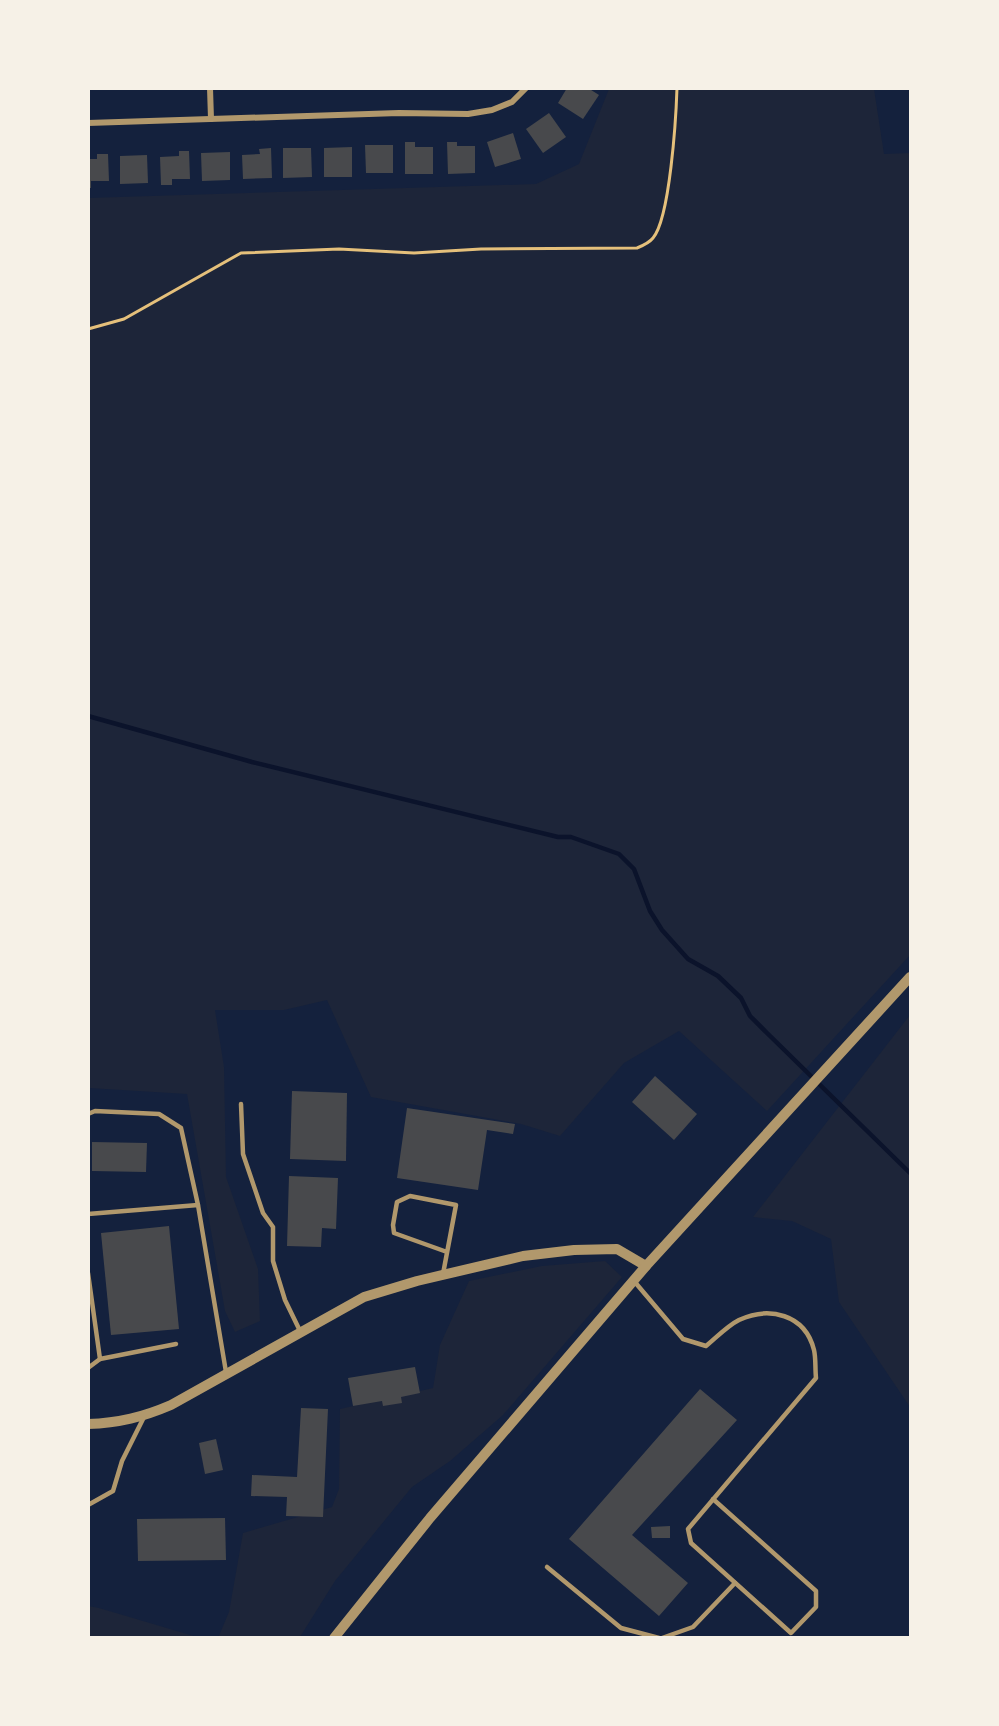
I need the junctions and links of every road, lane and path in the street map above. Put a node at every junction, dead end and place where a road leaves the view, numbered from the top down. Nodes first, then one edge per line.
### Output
1 (210, 88) edge
2 (526, 88) edge
3 (677, 88) edge
4 (211, 119) junction
5 (88, 123) edge
6 (88, 328) edge
7 (910, 977) edge
8 (241, 1104) dead end
9 (88, 1114) edge
10 (198, 1205) junction
11 (88, 1214) edge
12 (447, 1252) junction
13 (646, 1266) junction
14 (88, 1273) edge
15 (443, 1274) junction
16 (634, 1281) junction
17 (301, 1333) junction
18 (176, 1344) dead end
19 (100, 1359) junction
20 (88, 1368) edge
21 (227, 1375) junction
22 (144, 1417) junction
23 (88, 1424) edge
24 (713, 1499) junction
25 (88, 1505) edge
26 (547, 1567) dead end
27 (735, 1583) junction
28 (334, 1638) edge
29 (661, 1638) edge

1 - 4 street
2 - 4 street
3 - 6 path
4 - 5 street
7 - 13 street
8 - 17 lane
9 - 10 lane
10 - 11 lane
10 - 21 lane
12 - 12 lane
12 - 15 lane
13 - 15 street
13 - 16 street
14 - 19 lane
15 - 17 street
16 - 24 lane
16 - 28 street
17 - 21 street
18 - 19 lane
19 - 20 lane
21 - 22 street
22 - 23 street
22 - 25 lane
24 - 27 lane
24 - 27 lane
26 - 29 lane
27 - 29 lane

